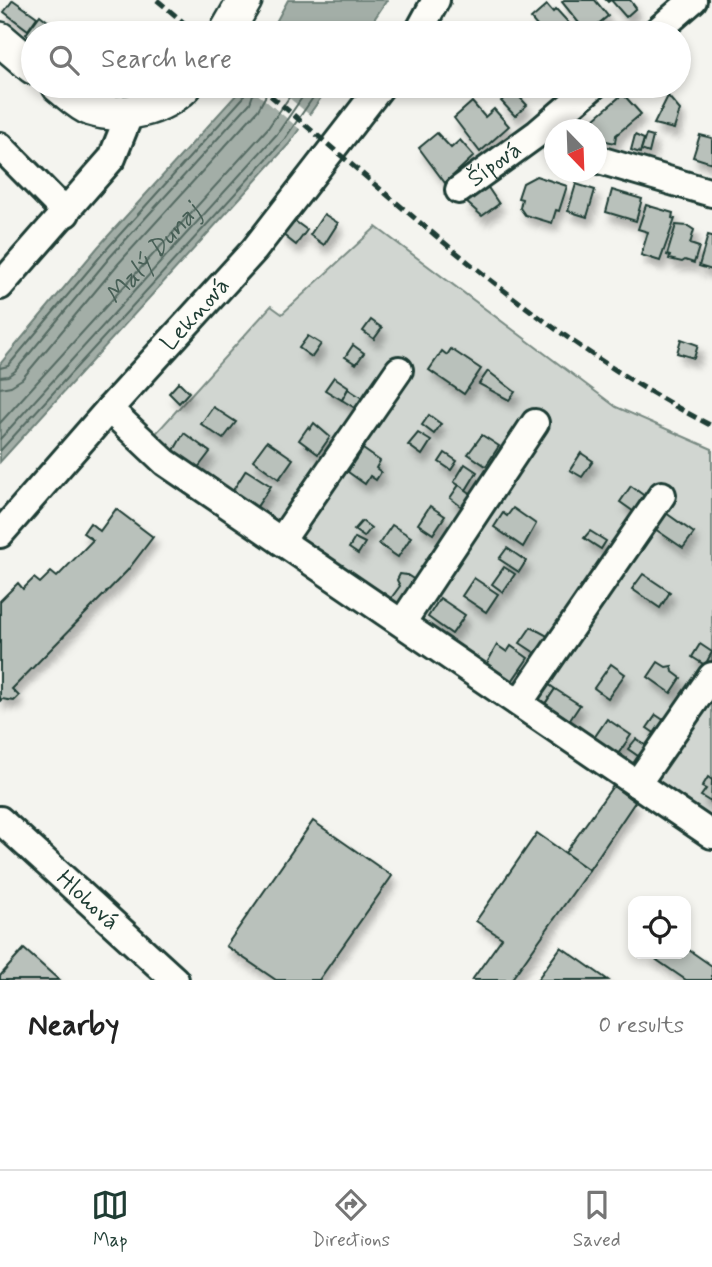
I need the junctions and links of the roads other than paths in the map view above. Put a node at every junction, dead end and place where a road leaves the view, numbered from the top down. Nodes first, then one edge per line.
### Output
1 (245, 0) edge
2 (436, 0) edge
3 (694, 0) edge
4 (233, 21) edge
5 (425, 21) edge
6 (669, 21) edge
7 (0, 39) edge
8 (21, 57) edge
9 (76, 98) edge
10 (167, 98) edge
11 (372, 98) edge
12 (582, 98) edge
13 (130, 113) junction
14 (563, 119) edge
15 (544, 139) edge
16 (0, 146) edge
17 (607, 162) edge
18 (459, 190) dead end
19 (712, 193) edge
20 (66, 213) junction
21 (0, 286) edge
22 (399, 370) dead end
23 (109, 409) junction
24 (536, 423) dead end
25 (662, 495) dead end
26 (0, 534) edge
27 (281, 541) junction
28 (402, 623) junction
29 (712, 676) edge
30 (519, 704) junction
31 (638, 784) junction
32 (0, 820) edge
33 (712, 835) edge
34 (175, 980) edge

1 - 4 main road
2 - 5 street
3 - 6 street
7 - 8 main road
9 - 13 main road
10 - 13 main road
11 - 23 street, Leknová
12 - 14 street, Šípová
13 - 20 street
15 - 18 street, Šípová
16 - 20 street
17 - 19 street
20 - 21 street
22 - 27 street
23 - 26 street, Leknová
23 - 27 street
24 - 28 street
25 - 30 street
27 - 28 street
28 - 30 street
29 - 31 street
30 - 31 street
31 - 33 street
32 - 34 street, Hlohová

